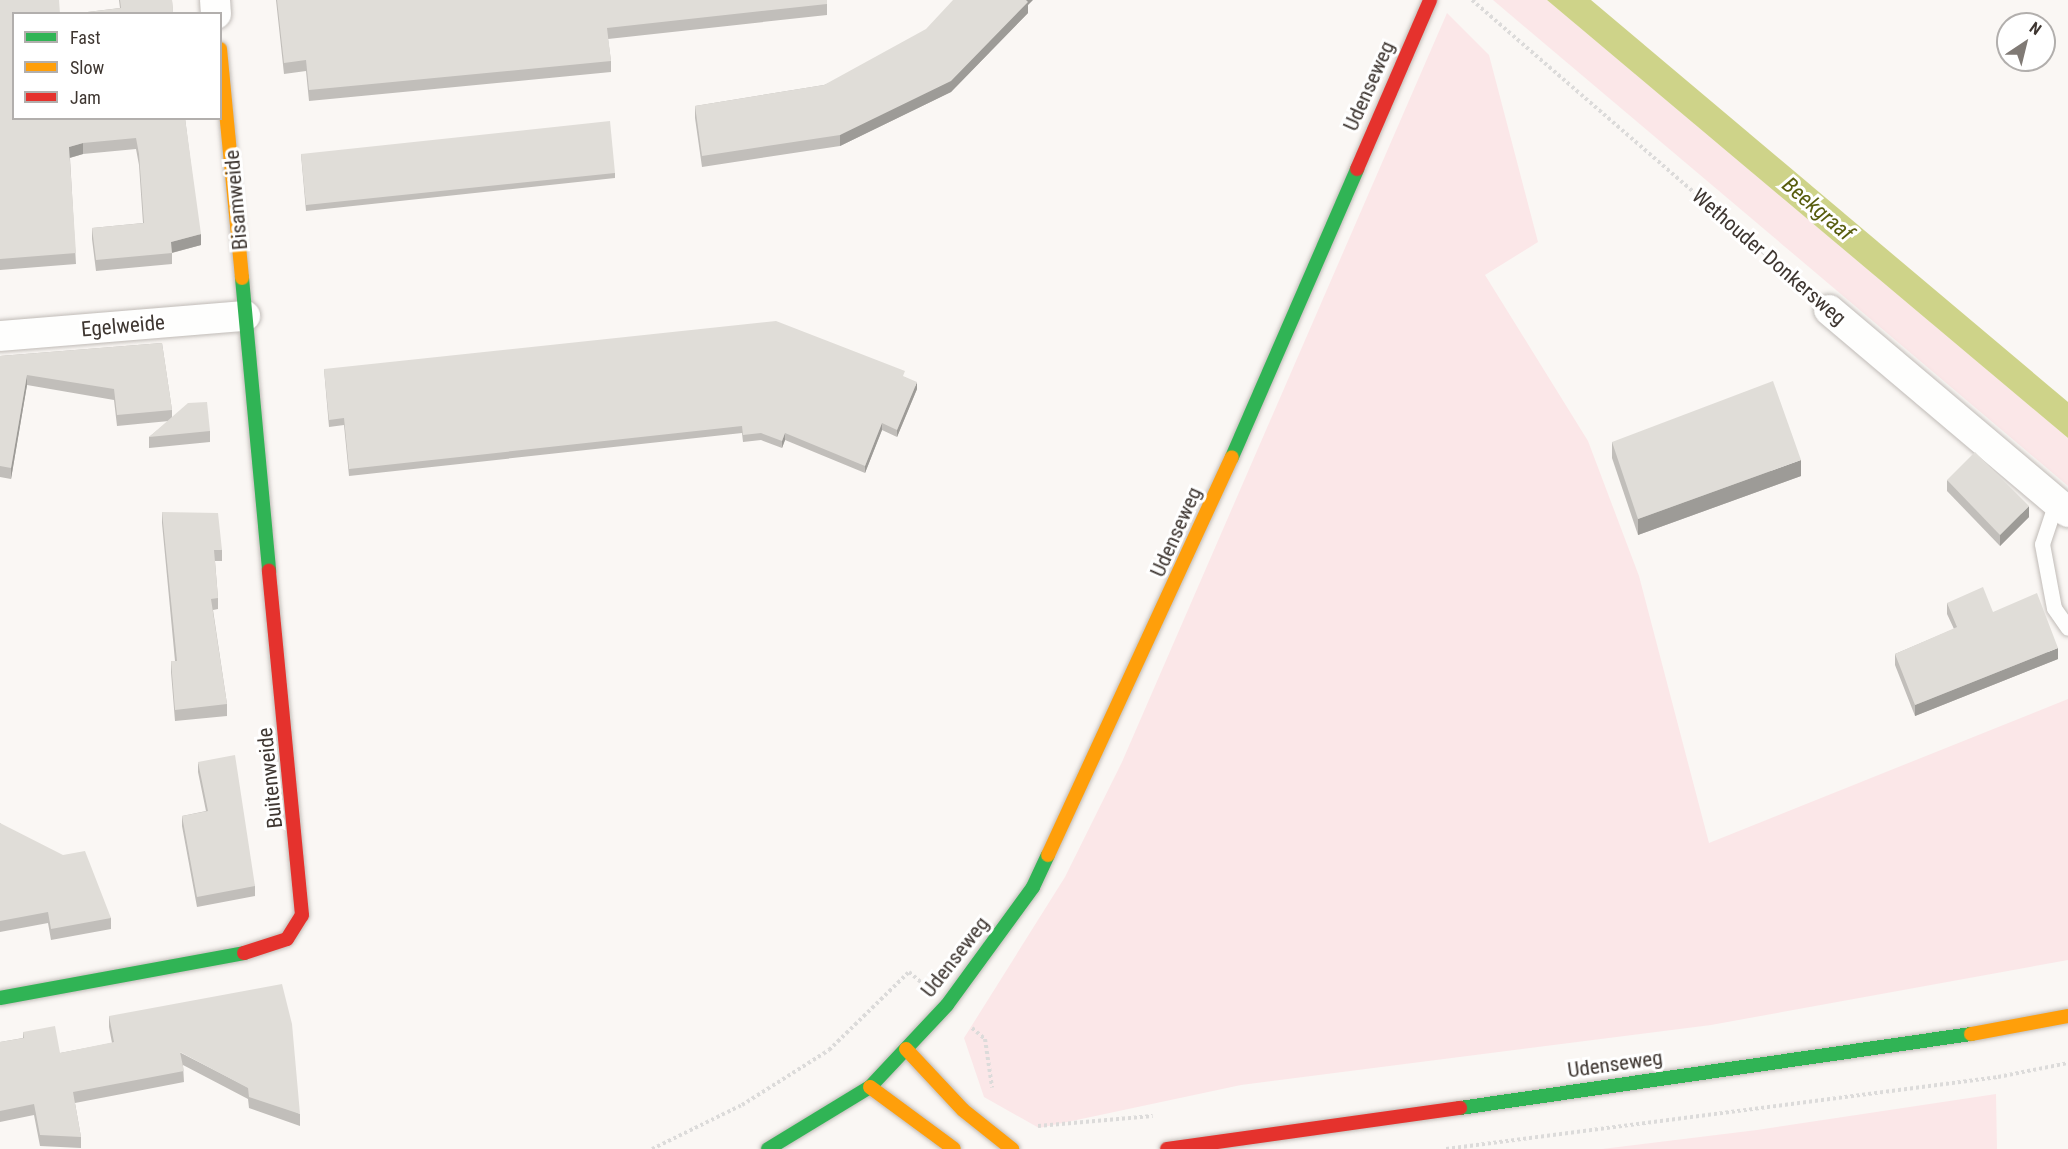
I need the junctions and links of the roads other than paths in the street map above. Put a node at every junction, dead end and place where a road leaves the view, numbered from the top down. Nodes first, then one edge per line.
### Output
1 (1430, 0) edge
2 (222, 70) edge
3 (1829, 310) road end
4 (245, 316) junction
5 (0, 336) edge
6 (2062, 507) edge
7 (2068, 628) edge
8 (0, 998) edge
9 (2068, 1016) edge
10 (906, 1049) junction
11 (870, 1087) junction
12 (768, 1149) edge
13 (954, 1149) edge
14 (1012, 1149) edge
15 (1167, 1149) edge

1 - 10 street, Udenseweg
2 - 4 street, Bisamweide
3 - 6 street, Wethouder Donkersweg
4 - 5 street, Egelweide
4 - 8 street, Buitenweide
6 - 7 lane
9 - 15 street, Udenseweg
10 - 11 street, Udenseweg
10 - 14 street
11 - 12 street, Udenseweg
11 - 13 street

